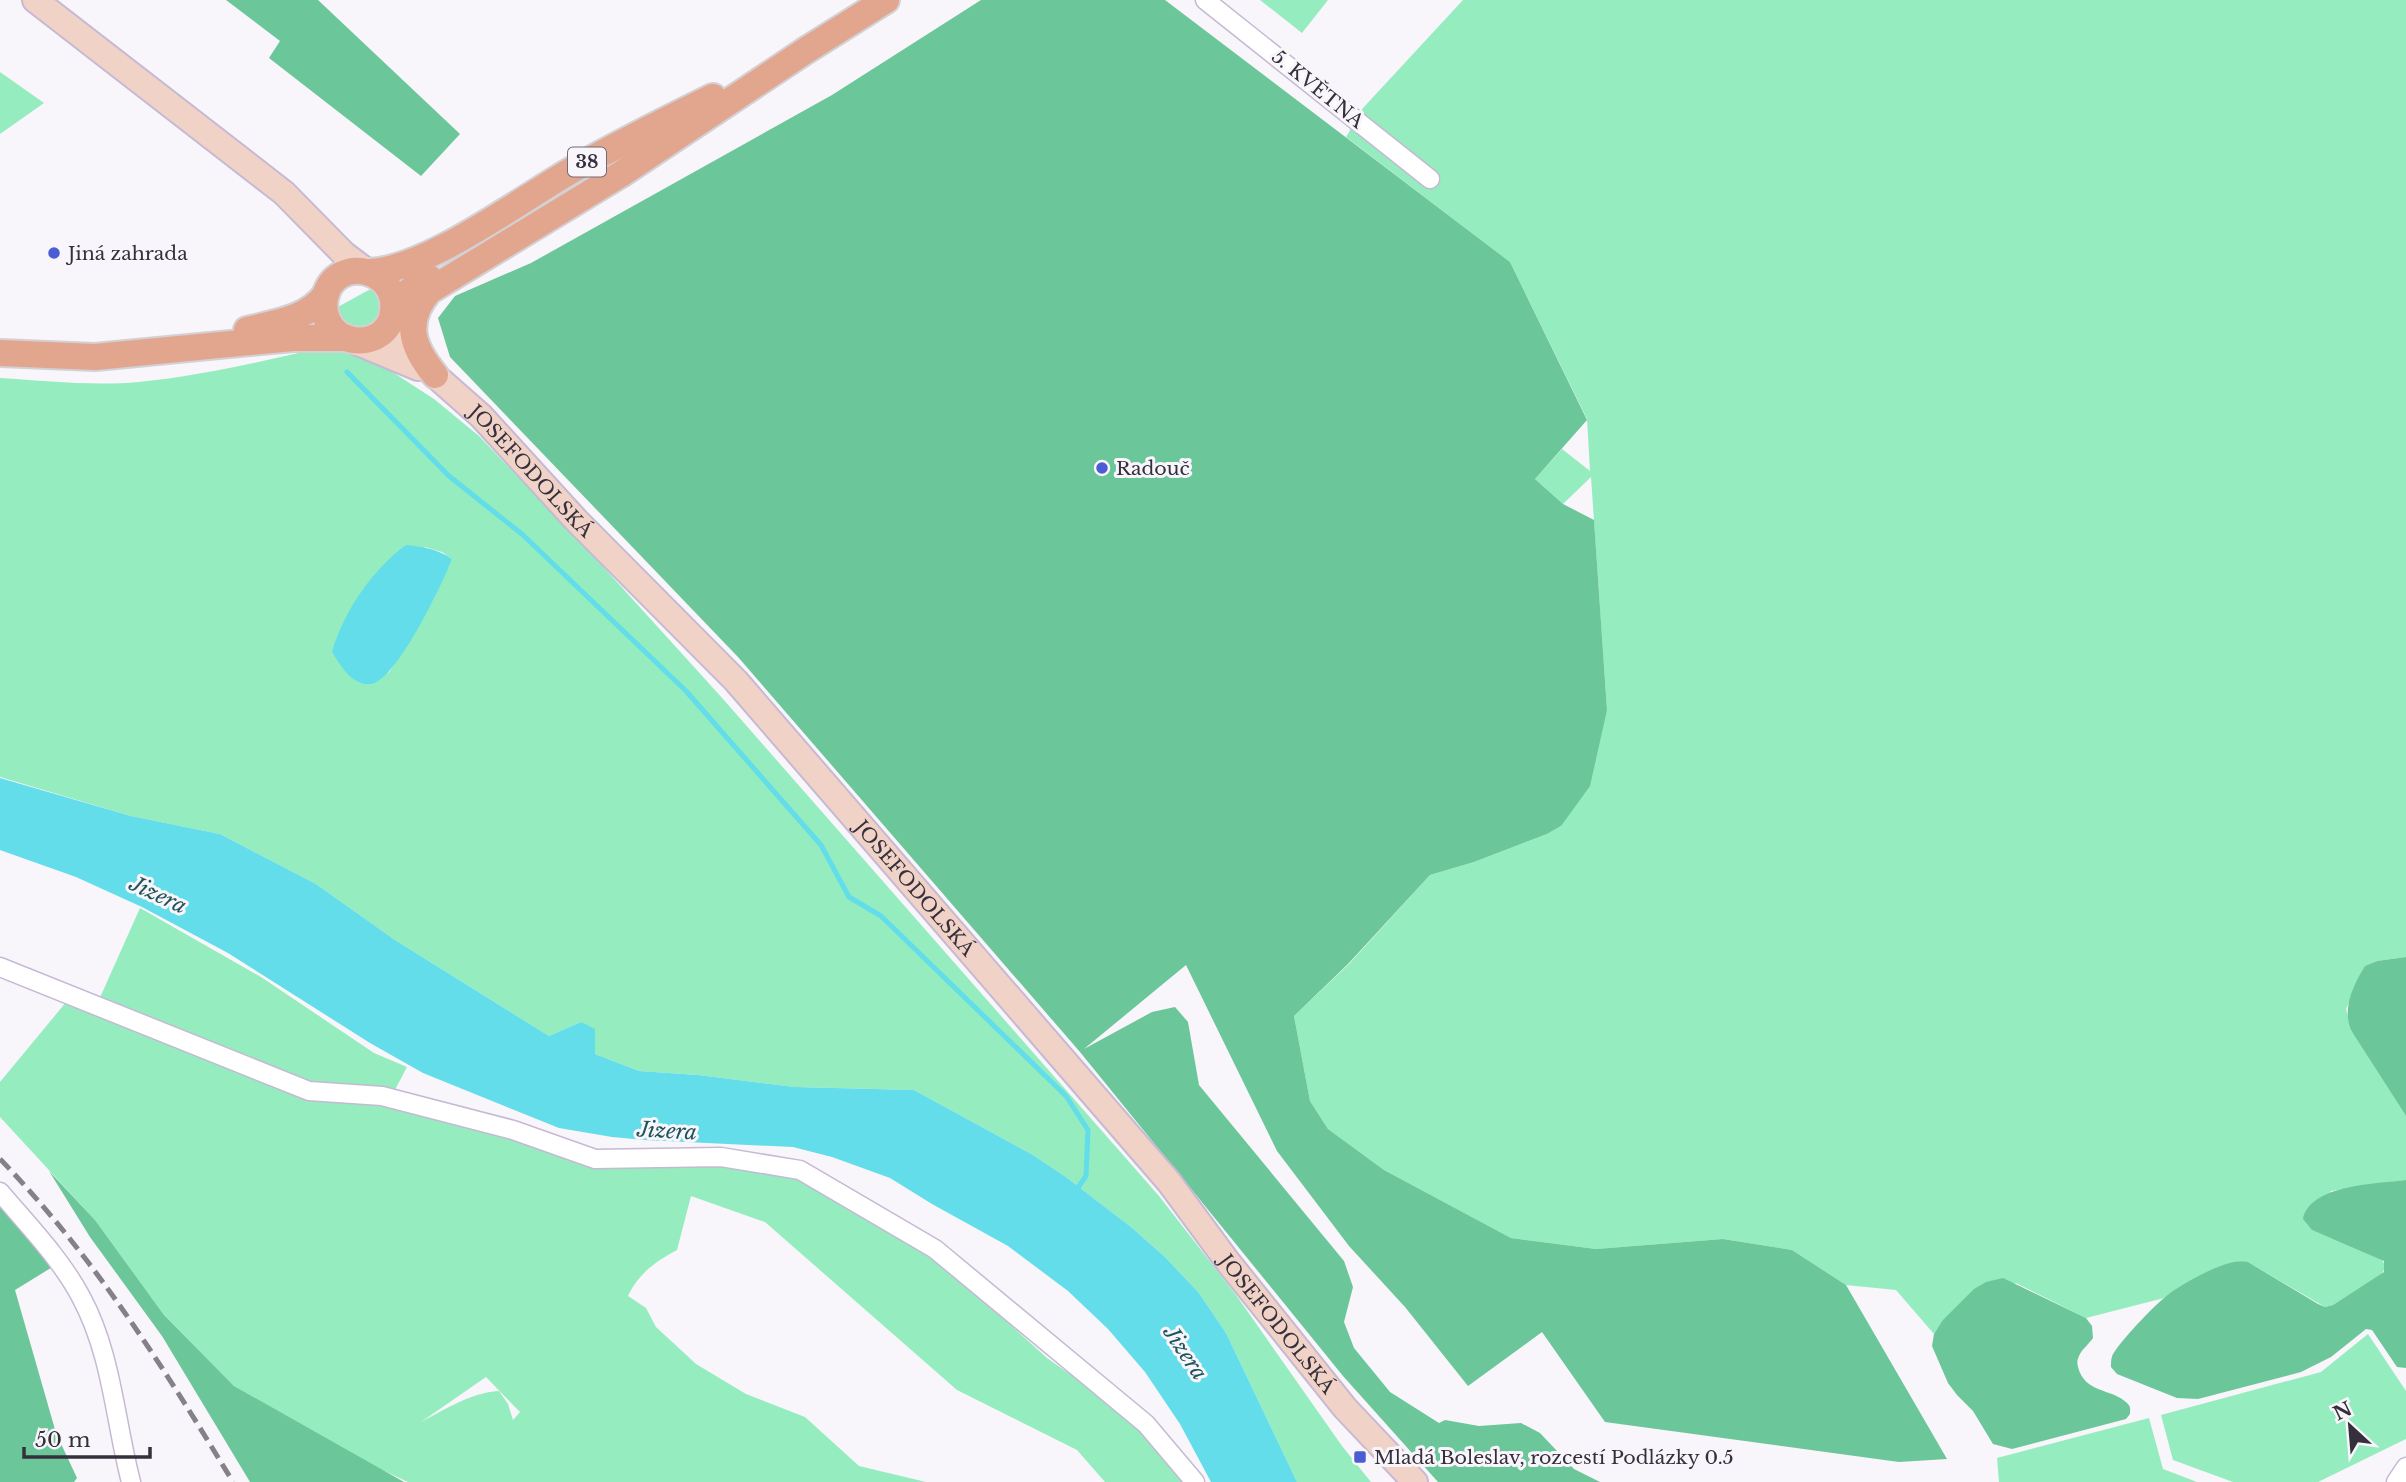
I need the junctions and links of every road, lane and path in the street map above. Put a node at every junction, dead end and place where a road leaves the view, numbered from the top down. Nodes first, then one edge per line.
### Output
1 (35, 0) edge
2 (886, 0) edge
3 (1205, 0) edge
4 (805, 51) junction
5 (1430, 179) dead end
6 (308, 216) junction
7 (519, 235) junction
8 (369, 272) junction
9 (327, 292) junction
10 (392, 318) junction
11 (349, 339) junction
12 (180, 349) junction
13 (0, 353) edge
14 (435, 375) junction
15 (0, 967) edge
16 (0, 1192) edge
17 (2406, 1467) edge
18 (131, 1482) edge
19 (1195, 1482) edge
20 (1415, 1482) edge
21 (2396, 1482) edge

1 - 6 main road
2 - 4 main road, 38
3 - 5 street, 5. KVĚTNA
4 - 7 main road, 38
4 - 8 main road, 38
6 - 8 main road
6 - 9 main road
7 - 10 main road, 38
7 - 14 main road
8 - 9 main road, 38
8 - 10 main road
9 - 11 main road
9 - 12 main road, 38
10 - 11 main road, 38
10 - 14 main road, JOSEFODOLSKÁ
11 - 12 main road, 38
11 - 14 main road
12 - 13 main road, 38
14 - 20 main road, JOSEFODOLSKÁ
15 - 19 street
16 - 18 street
17 - 21 street

